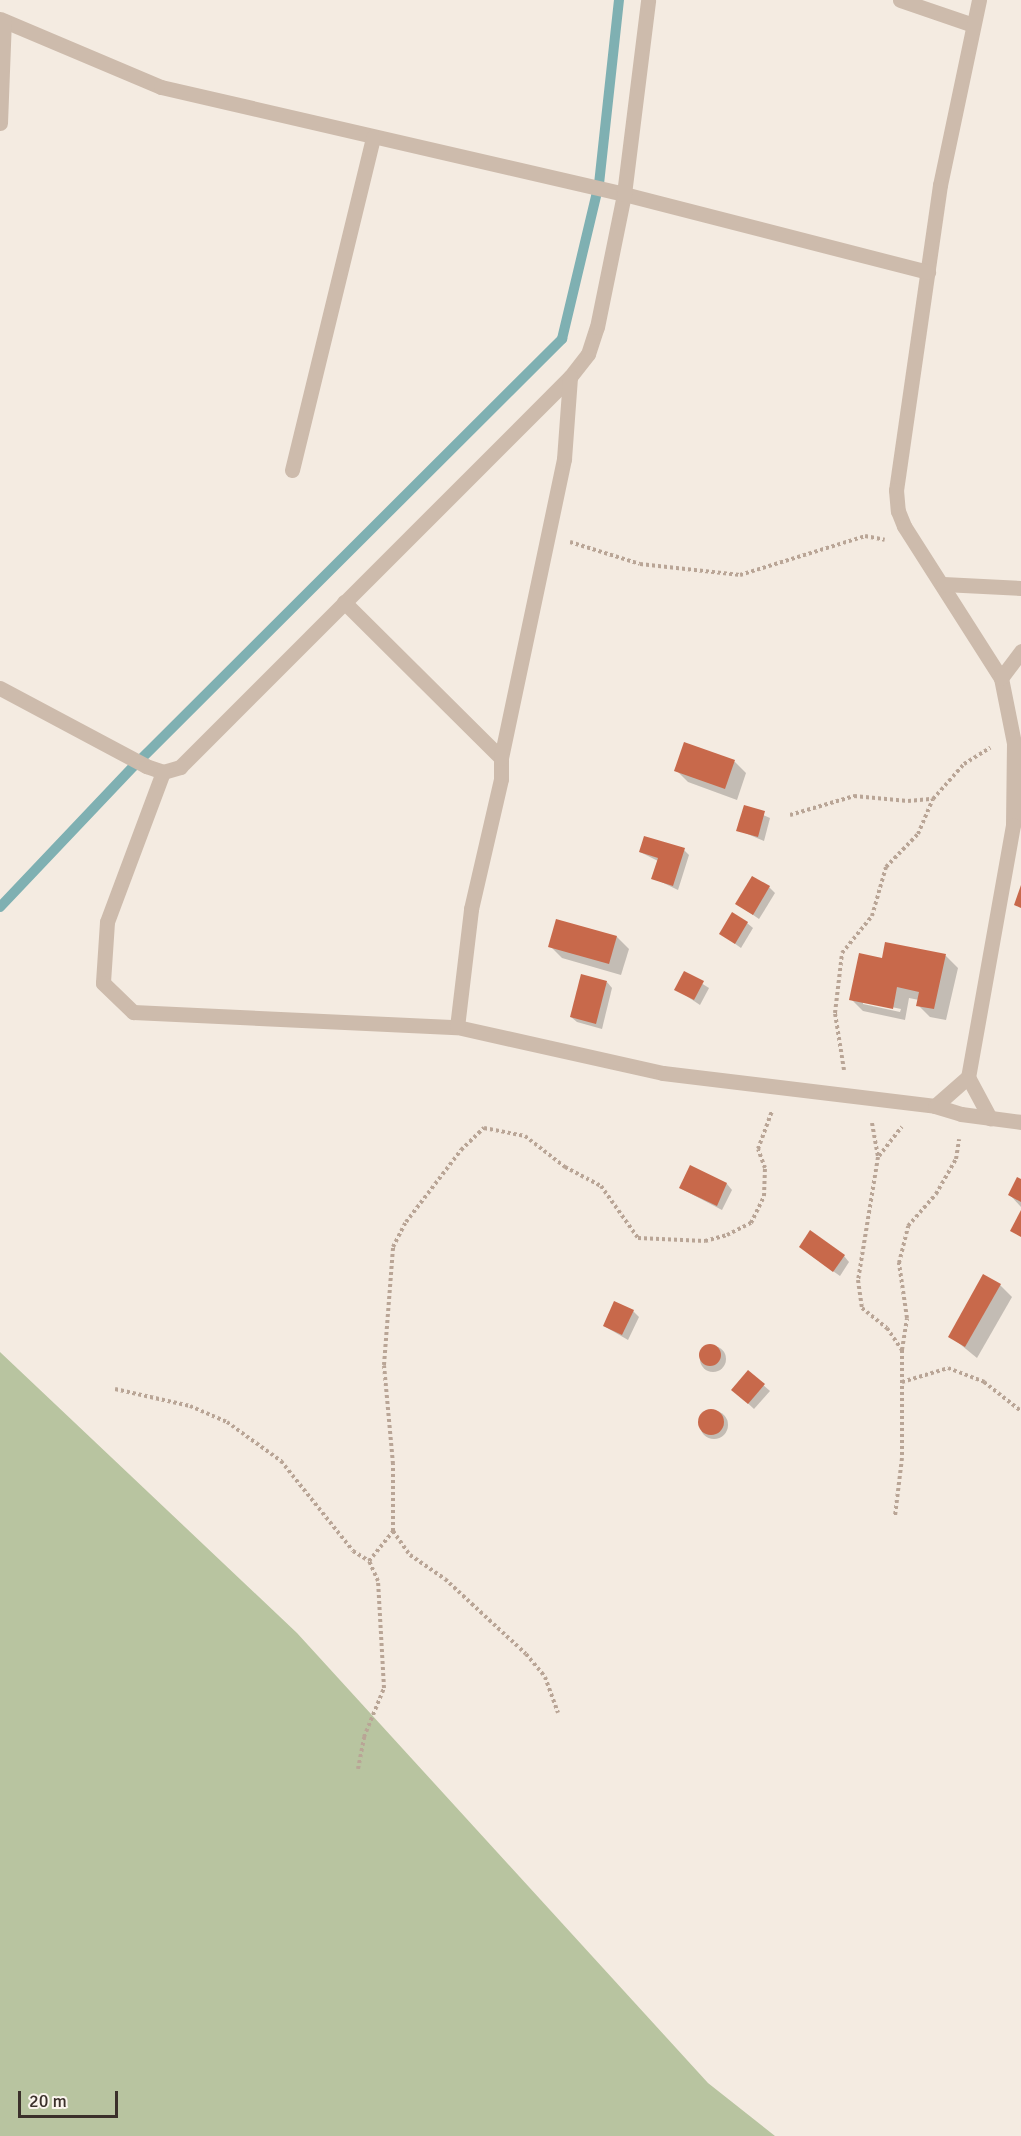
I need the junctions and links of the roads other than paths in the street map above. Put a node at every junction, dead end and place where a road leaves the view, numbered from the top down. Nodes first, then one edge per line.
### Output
1 (648, 0) edge
2 (900, 0) edge
3 (979, 0) edge
4 (2, 20) edge
5 (973, 25) junction
6 (0, 123) edge
7 (373, 137) junction
8 (624, 194) junction
9 (928, 272) junction
10 (570, 377) junction
11 (292, 470) dead end
12 (943, 584) junction
13 (1021, 588) edge
14 (344, 602) junction
15 (1021, 651) edge
16 (1001, 678) junction
17 (0, 688) edge
18 (1015, 720) edge
19 (501, 758) junction
20 (163, 772) junction
21 (457, 1027) junction
22 (968, 1077) junction
23 (935, 1106) junction
24 (990, 1118) junction
25 (1021, 1122) edge

1 - 8 street
2 - 5 street
3 - 5 street
4 - 6 street
4 - 7 street
5 - 9 street
7 - 8 street
7 - 11 street
8 - 9 street
8 - 10 street
9 - 12 street
10 - 14 street
10 - 19 street
12 - 13 street
12 - 16 street
14 - 19 street
14 - 20 street
15 - 16 street
16 - 18 street
17 - 20 street
18 - 22 street
19 - 21 street
20 - 21 street
21 - 23 street
22 - 23 street
22 - 24 street
23 - 24 street
24 - 25 street

